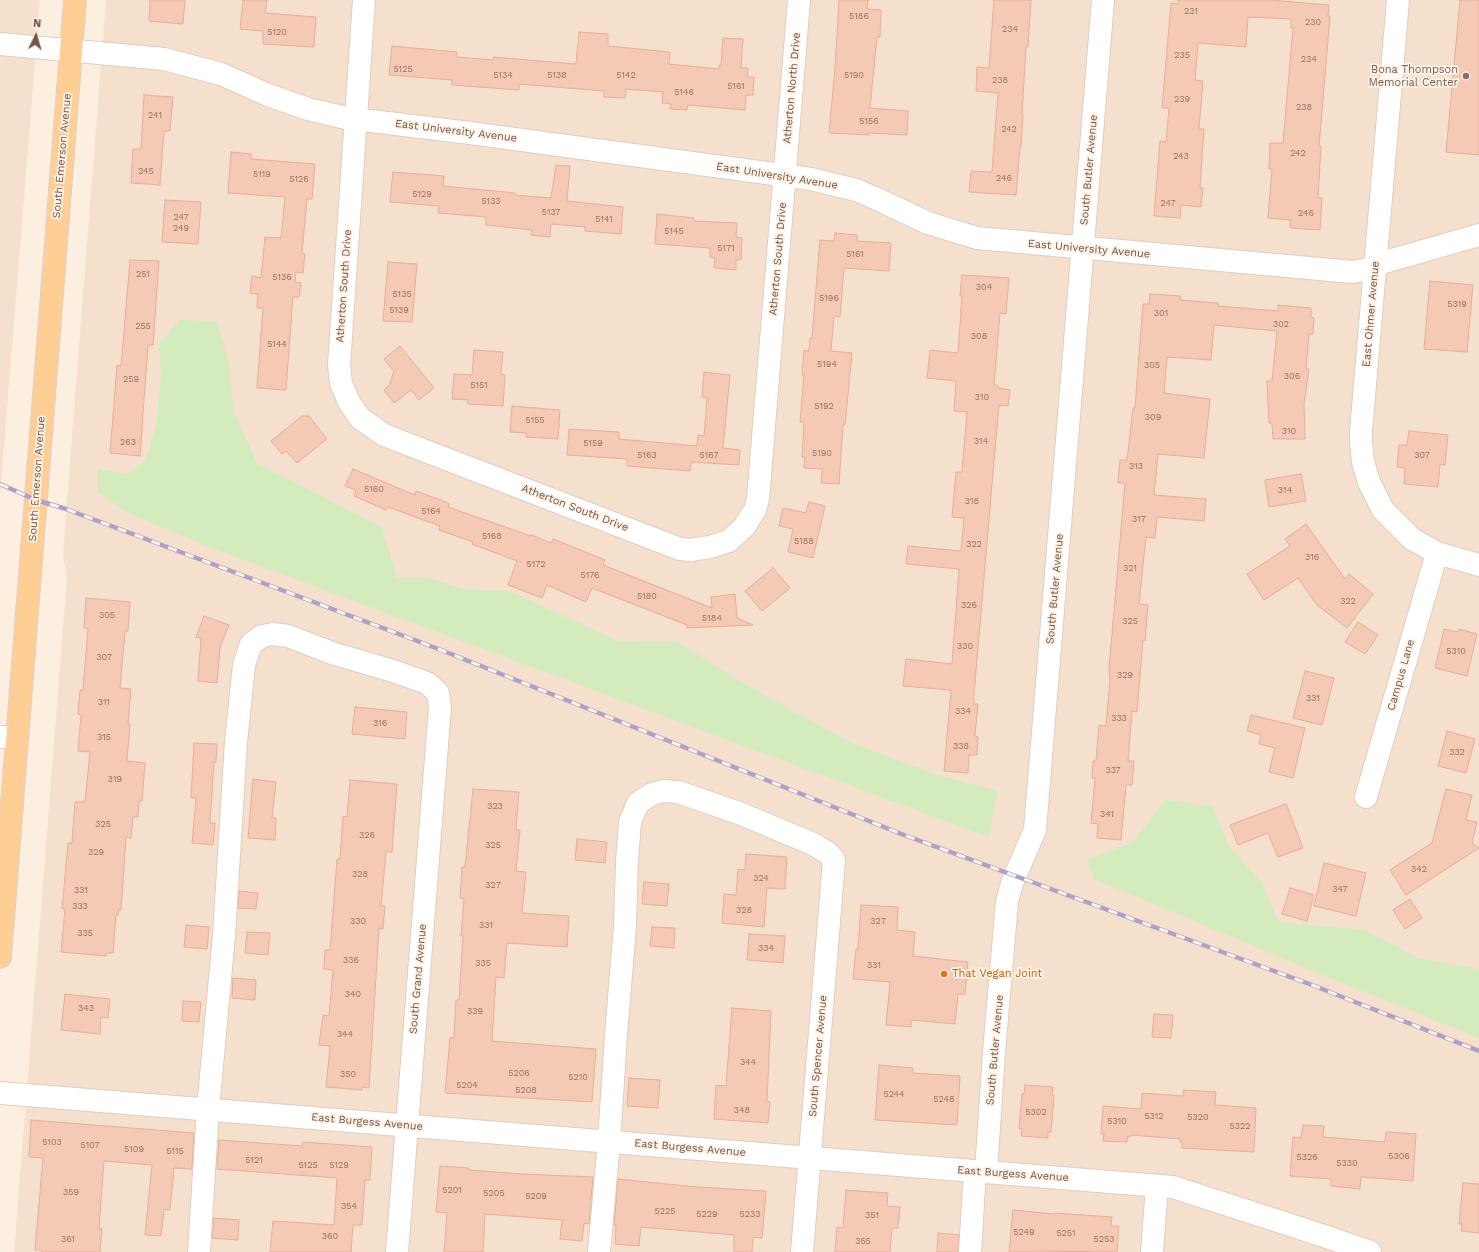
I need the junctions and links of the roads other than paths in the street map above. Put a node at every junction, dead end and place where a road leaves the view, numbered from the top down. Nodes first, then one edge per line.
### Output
1 (75, 0) edge
2 (364, 0) edge
3 (799, 0) edge
4 (1103, 0) edge
5 (1398, 0) edge
6 (0, 44) edge
7 (71, 51) junction
8 (356, 118) junction
9 (785, 175) junction
10 (1479, 235) edge
11 (1083, 248) junction
12 (1375, 266) junction
13 (1437, 553) junction
14 (1479, 565) edge
15 (8, 737) edge
16 (1366, 797) dead end
17 (0, 957) edge
18 (0, 1093) edge
19 (208, 1109) junction
20 (407, 1125) junction
21 (609, 1142) junction
22 (810, 1158) junction
23 (980, 1172) junction
24 (1157, 1186) junction
25 (1326, 1244) edge
26 (199, 1252) edge
27 (396, 1252) edge
28 (599, 1252) edge
29 (802, 1252) edge
30 (970, 1252) edge
31 (1152, 1252) edge
32 (1370, 1252) edge

1 - 7 main road, South Emerson Avenue
2 - 8 street
3 - 9 street, Atherton North Drive
4 - 11 street, South Butler Avenue
5 - 12 street, East Ohmer Avenue
6 - 7 street, East University Avenue
7 - 8 street, East University Avenue
7 - 15 main road, South Emerson Avenue
8 - 9 street, East University Avenue
8 - 9 street, Atherton South Drive
9 - 11 street, East University Avenue
10 - 12 street, East University Avenue
11 - 12 street, East University Avenue
11 - 23 street, South Butler Avenue
12 - 13 street, East Ohmer Avenue
13 - 14 street, East Ohmer Avenue
13 - 16 street, Campus Lane
15 - 17 main road, South Emerson Avenue
18 - 19 street, East Burgess Avenue
19 - 20 street, East Burgess Avenue
19 - 20 street, South Grand Avenue
19 - 26 street
20 - 21 street, East Burgess Avenue
20 - 27 street, South Grand Avenue
21 - 22 street, East Burgess Avenue
21 - 22 street, South Spencer Avenue
21 - 28 street
22 - 23 street, East Burgess Avenue
22 - 29 street, South Spencer Avenue
23 - 24 street, East Burgess Avenue
23 - 30 street, South Butler Avenue
24 - 25 street, East Burgess Avenue
24 - 31 street
25 - 32 street, East Burgess Avenue

